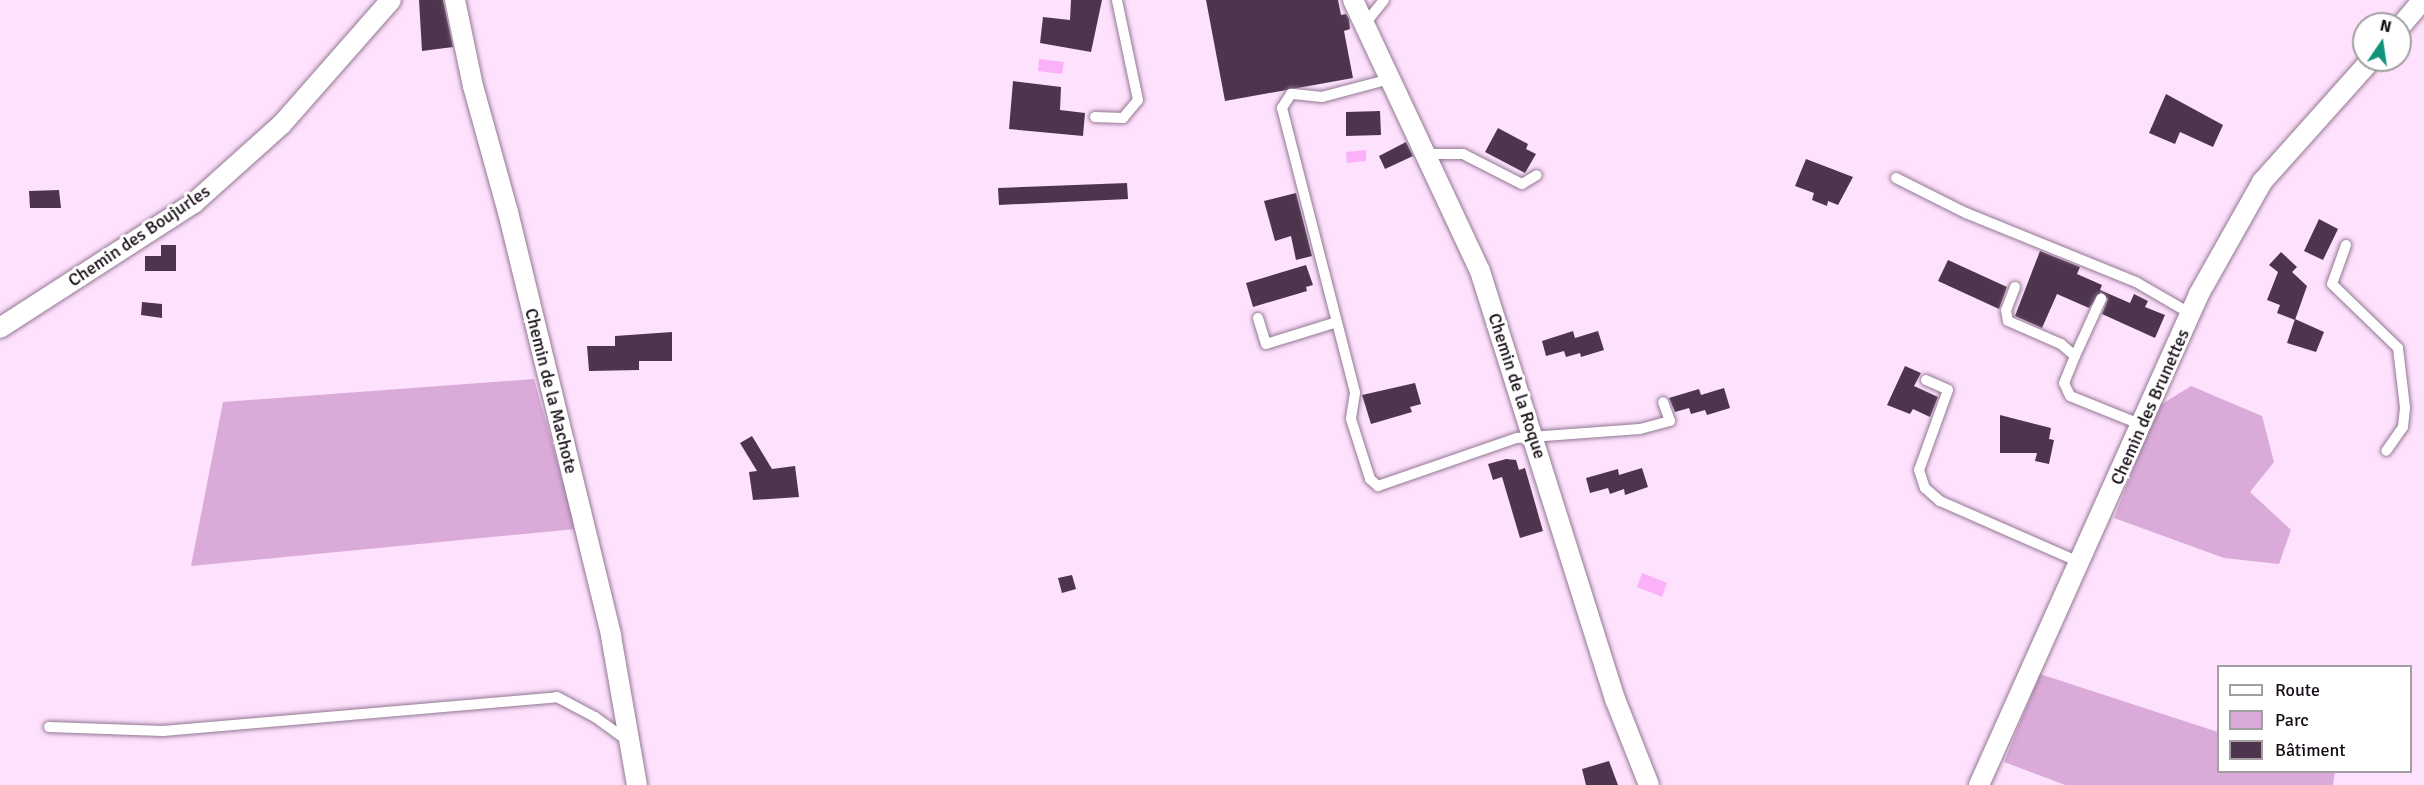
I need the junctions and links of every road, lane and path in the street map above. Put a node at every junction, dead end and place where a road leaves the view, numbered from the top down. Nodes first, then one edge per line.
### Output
1 (391, 0) edge
2 (455, 0) edge
3 (1117, 0) edge
4 (1353, 0) edge
5 (1384, 0) edge
6 (2423, 0) edge
7 (2412, 13) edge
8 (1363, 26) junction
9 (2360, 72) edge
10 (1390, 79) junction
11 (1095, 117) dead end
12 (1428, 154) junction
13 (1537, 175) dead end
14 (1896, 178) dead end
15 (2346, 245) dead end
16 (2015, 287) dead end
17 (2101, 298) dead end
18 (2191, 314) junction
19 (1258, 318) dead end
20 (1337, 322) junction
21 (0, 328) edge
22 (2075, 356) junction
23 (1926, 380) dead end
24 (1664, 402) dead end
25 (2142, 425) junction
26 (1534, 439) junction
27 (2386, 451) dead end
28 (2077, 561) junction
29 (49, 727) dead end
30 (628, 742) junction
31 (636, 785) edge
32 (1649, 785) edge
33 (1979, 785) edge

1 - 21 street, Chemin des Boujurles
2 - 30 street, Chemin de la Machote
3 - 11 lane
4 - 8 street, Chemin de la Roque
5 - 8 lane
6 - 7 street
8 - 10 street, Chemin de la Roque
9 - 18 street, Chemin des Brunettes
10 - 12 street, Chemin de la Roque
10 - 20 lane
12 - 13 lane
12 - 26 street, Chemin de la Roque
14 - 18 lane
15 - 27 lane
16 - 22 lane
17 - 22 lane
18 - 25 street, Chemin des Brunettes
19 - 20 lane
20 - 26 lane
22 - 25 lane
23 - 28 lane
24 - 26 lane
25 - 28 street, Chemin des Brunettes
26 - 32 street, Chemin de la Roque
28 - 33 street, Chemin des Brunettes
29 - 30 lane
30 - 31 street, Chemin de la Machote

